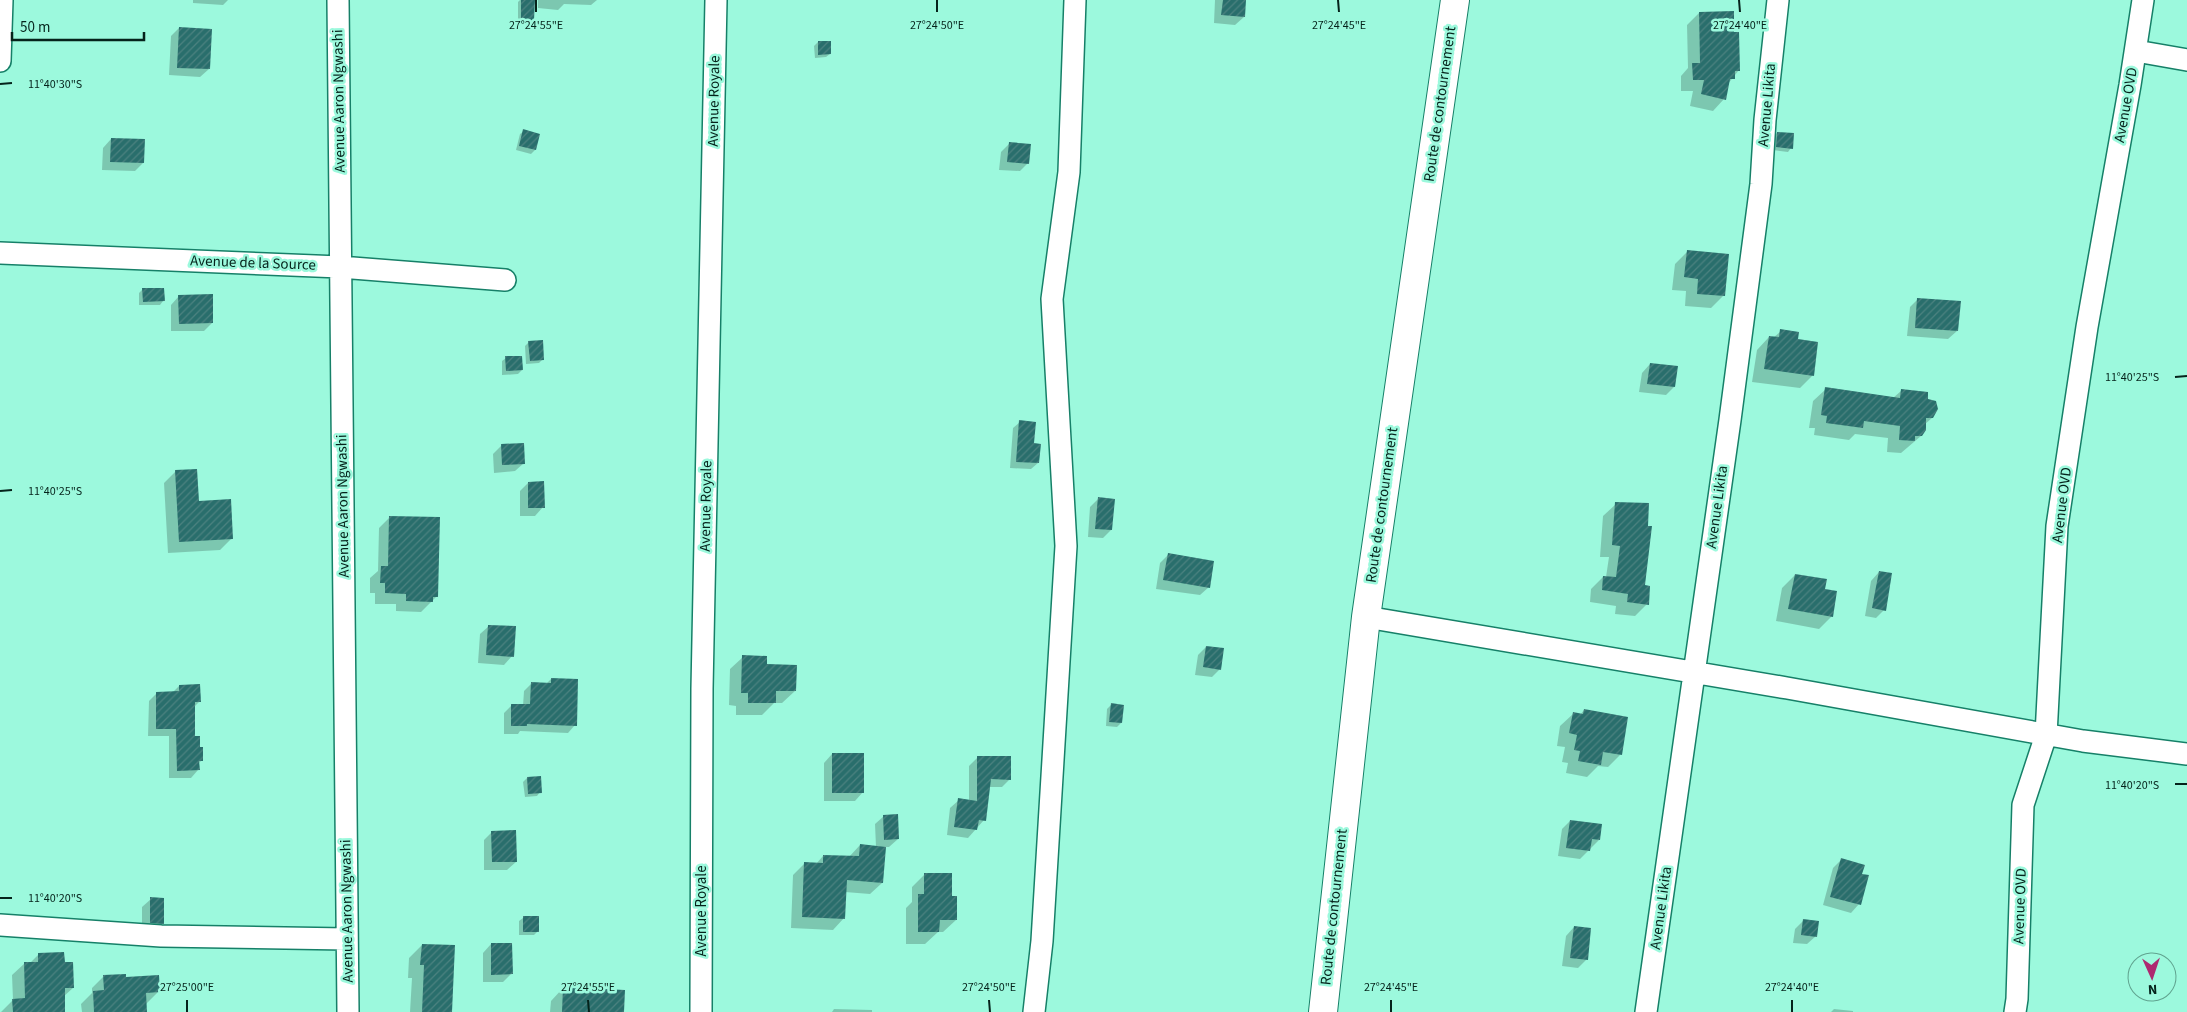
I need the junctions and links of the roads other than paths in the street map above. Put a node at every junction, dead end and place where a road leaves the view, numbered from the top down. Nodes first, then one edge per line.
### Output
1 (2, 0) edge
2 (338, 0) edge
3 (716, 0) edge
4 (1075, 0) edge
5 (1455, 0) edge
6 (1778, 0) edge
7 (2143, 0) edge
8 (2136, 50) junction
9 (2187, 60) edge
10 (0, 61) edge
11 (0, 253) edge
12 (340, 267) junction
13 (505, 280) dead end
14 (1366, 617) junction
15 (1693, 672) junction
16 (2046, 735) junction
17 (2187, 754) edge
18 (0, 926) edge
19 (347, 939) junction
20 (348, 1012) edge
21 (701, 1012) edge
22 (1034, 1012) edge
23 (1323, 1012) edge
24 (1646, 1012) edge
25 (2015, 1012) edge

1 - 10 street
2 - 12 street, Avenue Aaron Ngwashi
3 - 21 street, Avenue Royale
4 - 22 street
5 - 14 street, Route de contournement
6 - 15 street, Avenue Likita
7 - 8 street, Avenue OVD
8 - 9 street
8 - 16 street, Avenue OVD
11 - 12 street, Avenue de la Source
12 - 13 street, Avenue de la Source
12 - 19 street, Avenue Aaron Ngwashi
14 - 15 street
14 - 23 street, Route de contournement
15 - 16 street
15 - 24 street, Avenue Likita
16 - 17 street
16 - 25 street, Avenue OVD
18 - 19 street
19 - 20 street, Avenue Aaron Ngwashi

